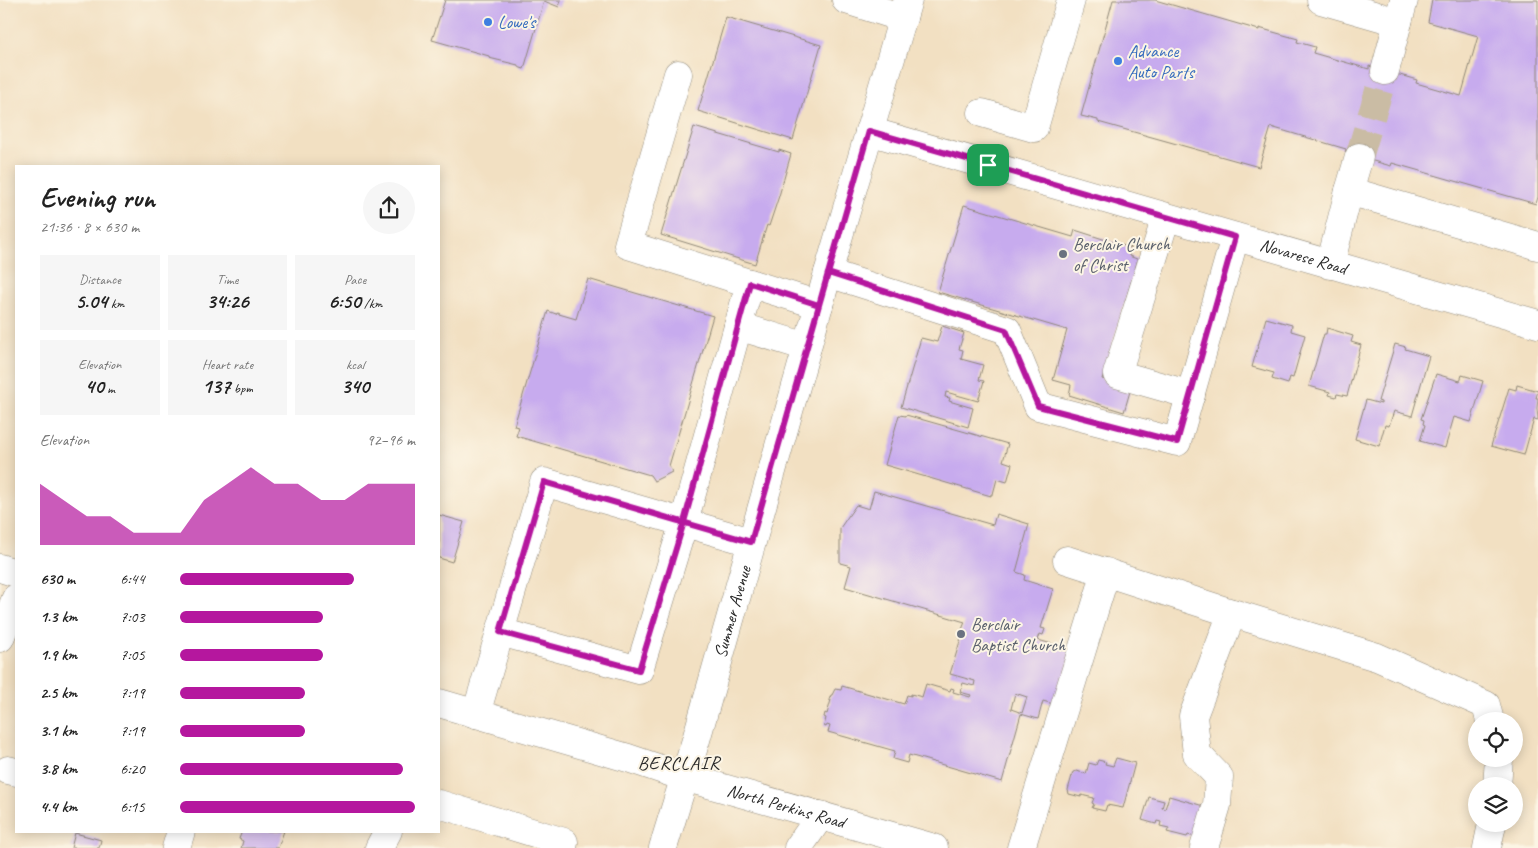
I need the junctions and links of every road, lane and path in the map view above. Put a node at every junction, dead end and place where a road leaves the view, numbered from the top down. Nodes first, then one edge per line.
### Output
1 (846, 0) edge
2 (1071, 0) edge
3 (1322, 0) edge
4 (905, 9) edge
5 (1401, 11) edge
6 (1385, 71) tunnel mouth
7 (678, 74) dead end
8 (982, 113) dead end
9 (869, 131) junction
10 (1359, 157) tunnel mouth
11 (1349, 192) junction
12 (1166, 217) junction
13 (1235, 237) junction
14 (1538, 246) edge
15 (1330, 264) junction
16 (828, 273) junction
17 (750, 283) junction
18 (819, 305) junction
19 (1538, 324) edge
20 (738, 326) junction
21 (807, 347) junction
22 (1191, 395) junction
23 (684, 522) junction
24 (751, 542) junction
25 (1067, 560) dead end
26 (0, 568) edge
27 (1106, 572) junction
28 (15, 573) edge
29 (15, 600) edge
30 (1232, 613) junction
31 (500, 632) junction
32 (0, 638) edge
33 (440, 703) edge
34 (1488, 712) edge
35 (476, 714) junction
36 (684, 777) junction
37 (440, 804) edge
38 (821, 816) junction
39 (1490, 832) edge
40 (180, 833) edge
41 (387, 833) edge
42 (176, 848) edge
43 (380, 848) edge
44 (563, 848) edge
45 (663, 848) edge
46 (798, 848) edge
47 (934, 848) edge
48 (1021, 848) edge
49 (1204, 848) edge
50 (1487, 848) edge

1 - 4 main road
2 - 8 main road
3 - 5 main road
4 - 9 main road, Summer Avenue
5 - 6 main road
7 - 17 main road
9 - 12 main road, Novarese Road
9 - 16 main road, Summer Avenue
10 - 11 main road
11 - 14 main road
11 - 15 main road
12 - 13 main road, Novarese Road
12 - 22 main road
13 - 15 main road, Novarese Road
13 - 22 main road
15 - 19 main road, Novarese Road
16 - 18 main road, Summer Avenue
16 - 22 main road
17 - 18 main road
17 - 20 main road
18 - 21 main road, Summer Avenue
20 - 21 main road
20 - 23 main road
21 - 24 main road, Summer Avenue
23 - 24 main road
23 - 31 main road
23 - 31 main road
24 - 36 main road, Summer Avenue
25 - 27 main road
26 - 28 main road
27 - 30 main road
27 - 48 main road
29 - 32 main road
30 - 34 main road
30 - 49 main road
31 - 35 main road
33 - 35 main road, North Perkins Road
35 - 36 main road, North Perkins Road
36 - 38 main road, North Perkins Road
36 - 45 main road, Summer Avenue
37 - 44 main road
38 - 46 main road
38 - 47 main road, North Perkins Road
39 - 50 main road
40 - 42 main road
41 - 43 main road

